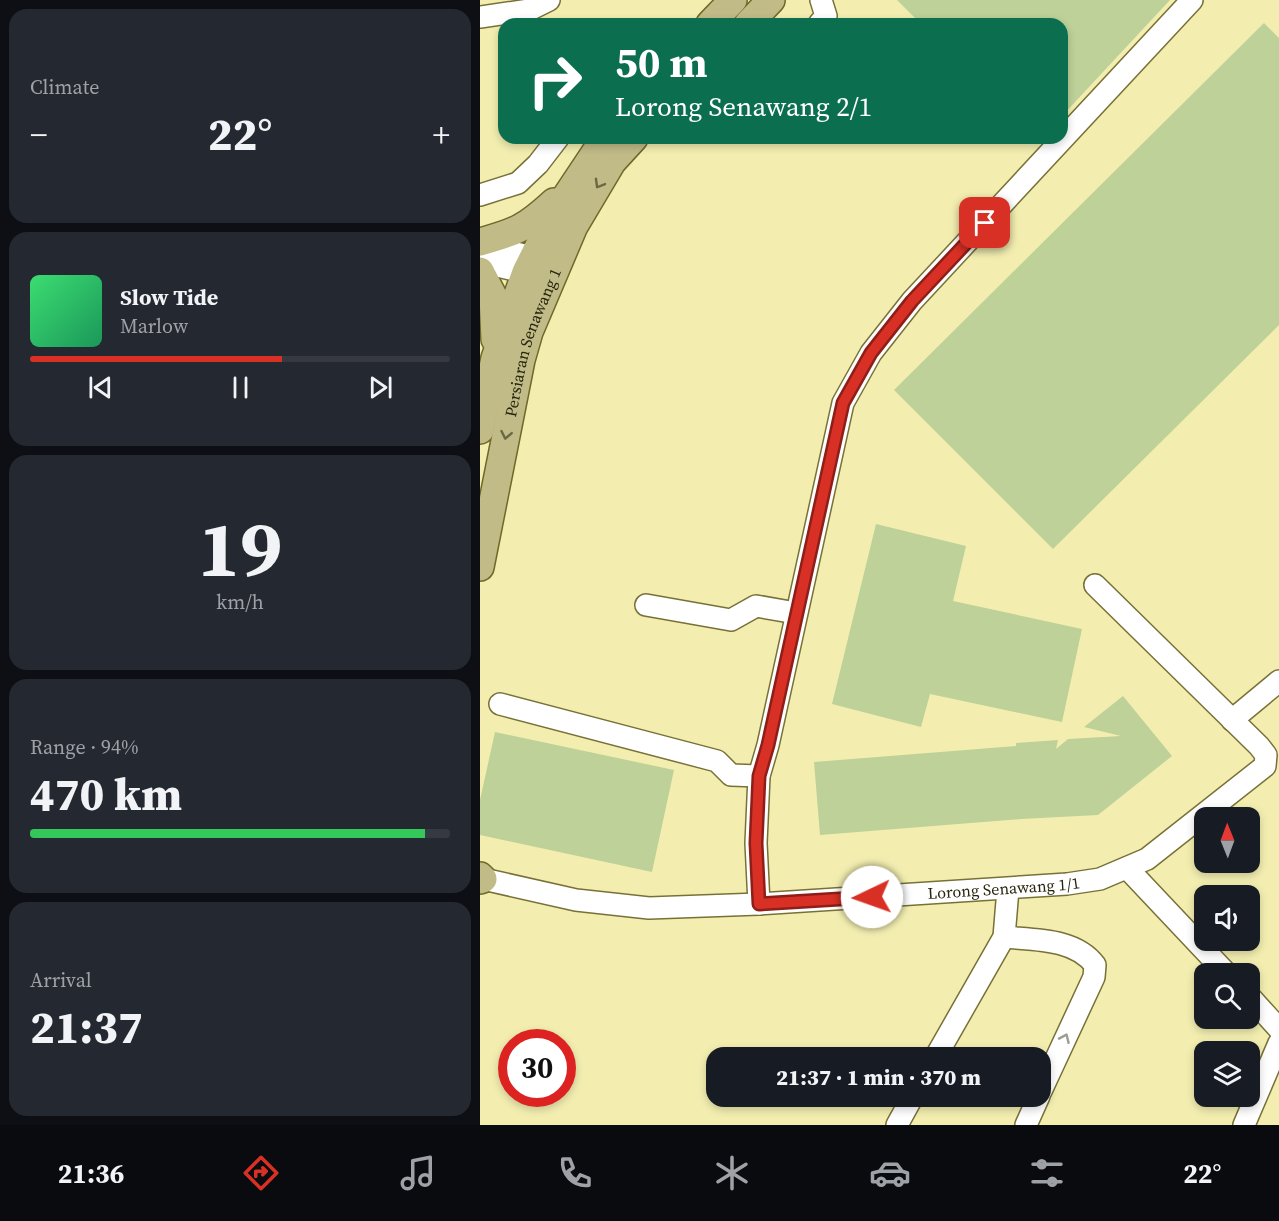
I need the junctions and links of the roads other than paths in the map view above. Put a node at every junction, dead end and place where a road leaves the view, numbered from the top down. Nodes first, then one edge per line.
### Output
1 (549, 0) edge
2 (733, 0) edge
3 (771, 0) edge
4 (821, 0) edge
5 (1192, 0) edge
6 (480, 17) edge
7 (716, 18) edge
8 (754, 18) edge
9 (824, 18) edge
10 (1068, 133) edge
11 (553, 144) edge
12 (601, 144) edge
13 (628, 144) edge
14 (1058, 144) edge
15 (578, 179) junction
16 (480, 195) edge
17 (480, 244) edge
18 (480, 262) edge
19 (542, 267) junction
20 (480, 271) edge
21 (495, 358) junction
22 (480, 430) edge
23 (480, 567) edge
24 (1095, 585) dead end
25 (646, 605) dead end
26 (796, 613) junction
27 (1279, 681) edge
28 (500, 704) dead end
29 (1232, 720) junction
30 (759, 776) junction
31 (1128, 868) junction
32 (481, 879) edge
33 (1008, 889) junction
34 (759, 904) junction
35 (1004, 937) junction
36 (1217, 963) edge
37 (1260, 1008) edge
38 (1279, 1029) edge
39 (1279, 1043) edge
40 (941, 1047) edge
41 (1051, 1069) edge
42 (907, 1107) edge
43 (1034, 1107) edge
44 (897, 1125) edge
45 (1026, 1125) edge
46 (1244, 1125) edge

1 - 6 street
2 - 7 main road
3 - 8 main road
4 - 9 street
5 - 10 street
11 - 16 street
12 - 15 main road, Persiaran Senawang 1
13 -> 19 main road, Persiaran Senawang 1
14 - 26 street
15 - 17 main road
15 - 19 main road, Persiaran Senawang 1
17 - 19 street
18 - 19 street
19 - 21 main road, Persiaran Senawang 1
19 -> 23 main road, Persiaran Senawang 1
20 - 21 main road
21 - 22 main road, Persiaran Senawang 1
24 - 29 street
25 - 26 street
26 - 30 street
27 - 29 street
28 - 30 street
29 - 31 street, Lorong Senawang 1/1
30 - 34 street
31 - 33 street, Lorong Senawang 1/1
31 - 36 street
32 - 34 street, Lorong Senawang 1/1
33 - 34 street, Lorong Senawang 1/1
33 - 35 street
35 - 40 street
41 -> 35 street
37 - 38 street
39 - 46 street
42 - 44 street
43 - 45 street

